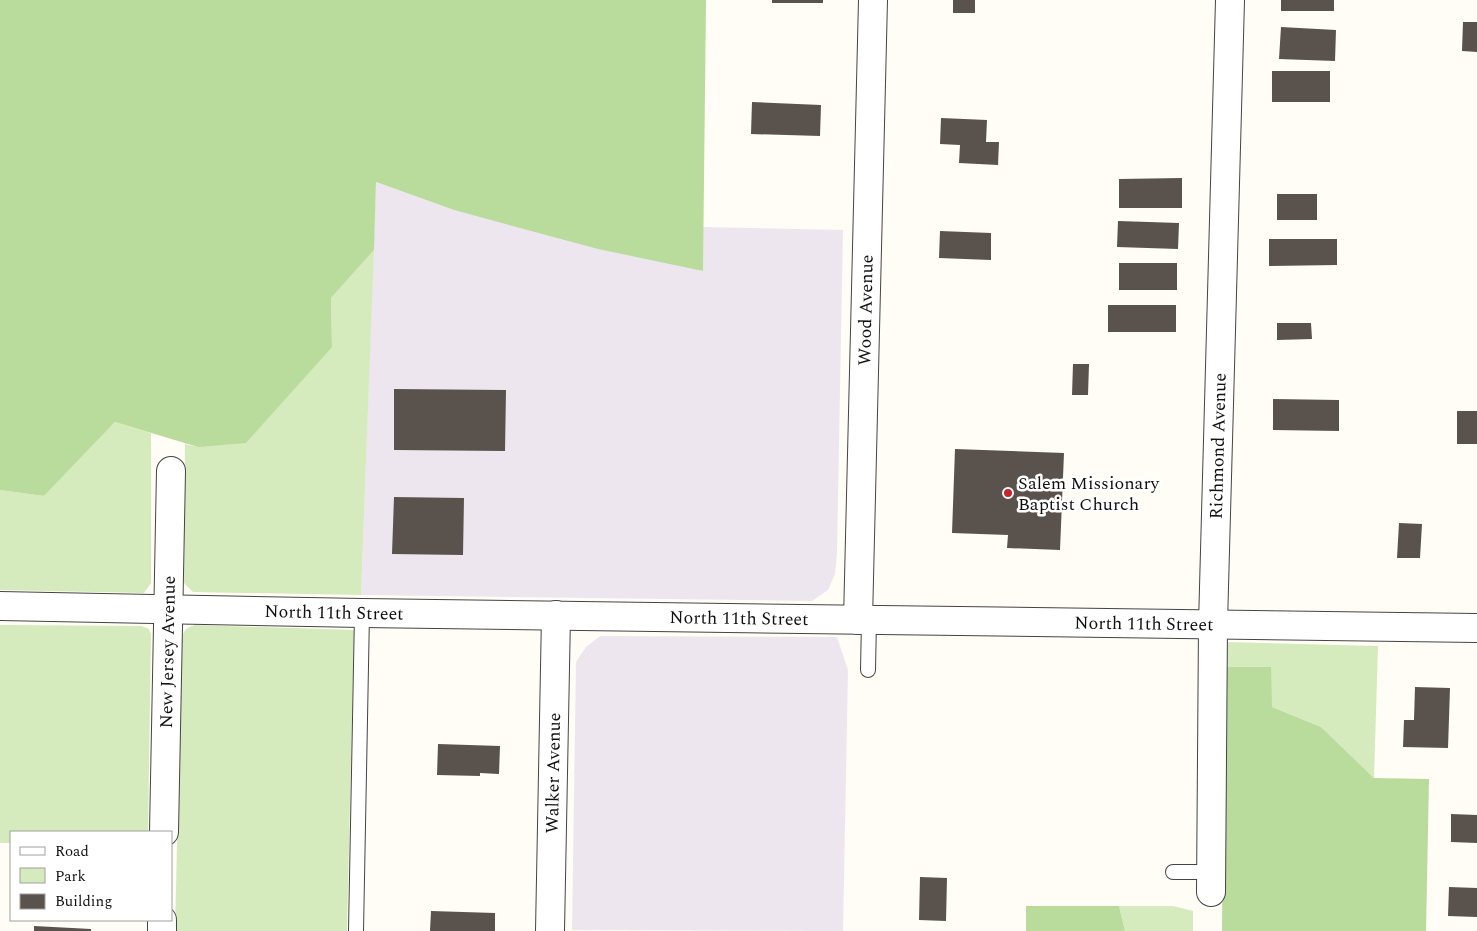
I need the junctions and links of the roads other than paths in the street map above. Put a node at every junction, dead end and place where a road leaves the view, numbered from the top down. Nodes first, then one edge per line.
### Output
1 (873, 0) edge
2 (1230, 0) edge
3 (172, 471) dead end
4 (0, 606) edge
5 (168, 609) junction
6 (362, 613) junction
7 (556, 615) junction
8 (863, 620) junction
9 (1213, 624) junction
10 (1477, 628) edge
11 (868, 670) dead end
12 (164, 831) edge
13 (1173, 872) dead end
14 (1211, 882) joint
15 (356, 931) edge
16 (550, 931) edge

1 - 8 street, Wood Avenue
2 - 9 street, Richmond Avenue
3 - 5 street, New Jersey Avenue
4 - 5 street, North 11th Street
5 - 6 street, North 11th Street
5 - 12 street, New Jersey Avenue
6 - 7 street, North 11th Street
6 - 15 lane
7 - 8 street, North 11th Street
7 - 16 street, Walker Avenue
8 - 9 street, North 11th Street
8 - 11 lane
9 - 10 street, North 11th Street
9 - 14 street, Richmond Avenue
13 - 14 lane

